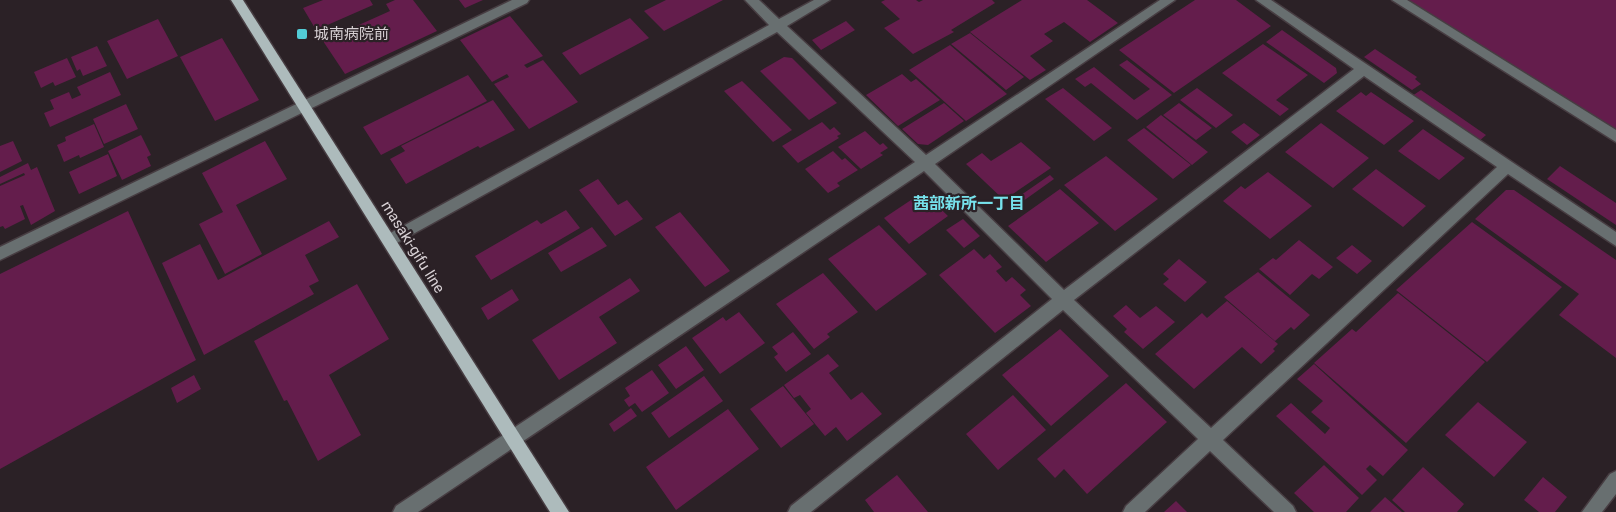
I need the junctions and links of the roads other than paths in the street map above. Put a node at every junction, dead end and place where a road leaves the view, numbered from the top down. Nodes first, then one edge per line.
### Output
1 (237, 0) edge
2 (523, 0) edge
3 (751, 0) edge
4 (824, 0) edge
5 (1169, 0) edge
6 (1262, 0) edge
7 (1398, 0) edge
8 (778, 25) junction
9 (1364, 69) junction
10 (305, 106) junction
11 (1616, 136) edge
12 (925, 163) junction
13 (1507, 166) junction
14 (390, 240) junction
15 (1616, 240) edge
16 (0, 254) edge
17 (1063, 300) junction
18 (513, 438) junction
19 (1211, 440) junction
20 (1616, 480) edge
21 (402, 512) edge
22 (560, 512) edge
23 (796, 512) edge
24 (1132, 512) edge
25 (1287, 512) edge
26 (1591, 512) edge

1 - 10 main road, masaki-gifu line
2 - 10 street
3 - 8 street
4 - 8 street
5 - 12 street
6 - 9 street
7 - 11 street
8 - 12 street
8 - 14 street
9 - 13 street
9 - 17 street
10 - 14 main road, masaki-gifu line
10 - 16 street
12 - 17 street
12 - 18 street
13 - 15 street
13 - 19 street
14 - 18 main road, masaki-gifu line
17 - 19 street
17 - 23 street
18 - 21 street
18 - 22 main road, masaki-gifu line
19 - 24 street
19 - 25 street
20 - 26 street

